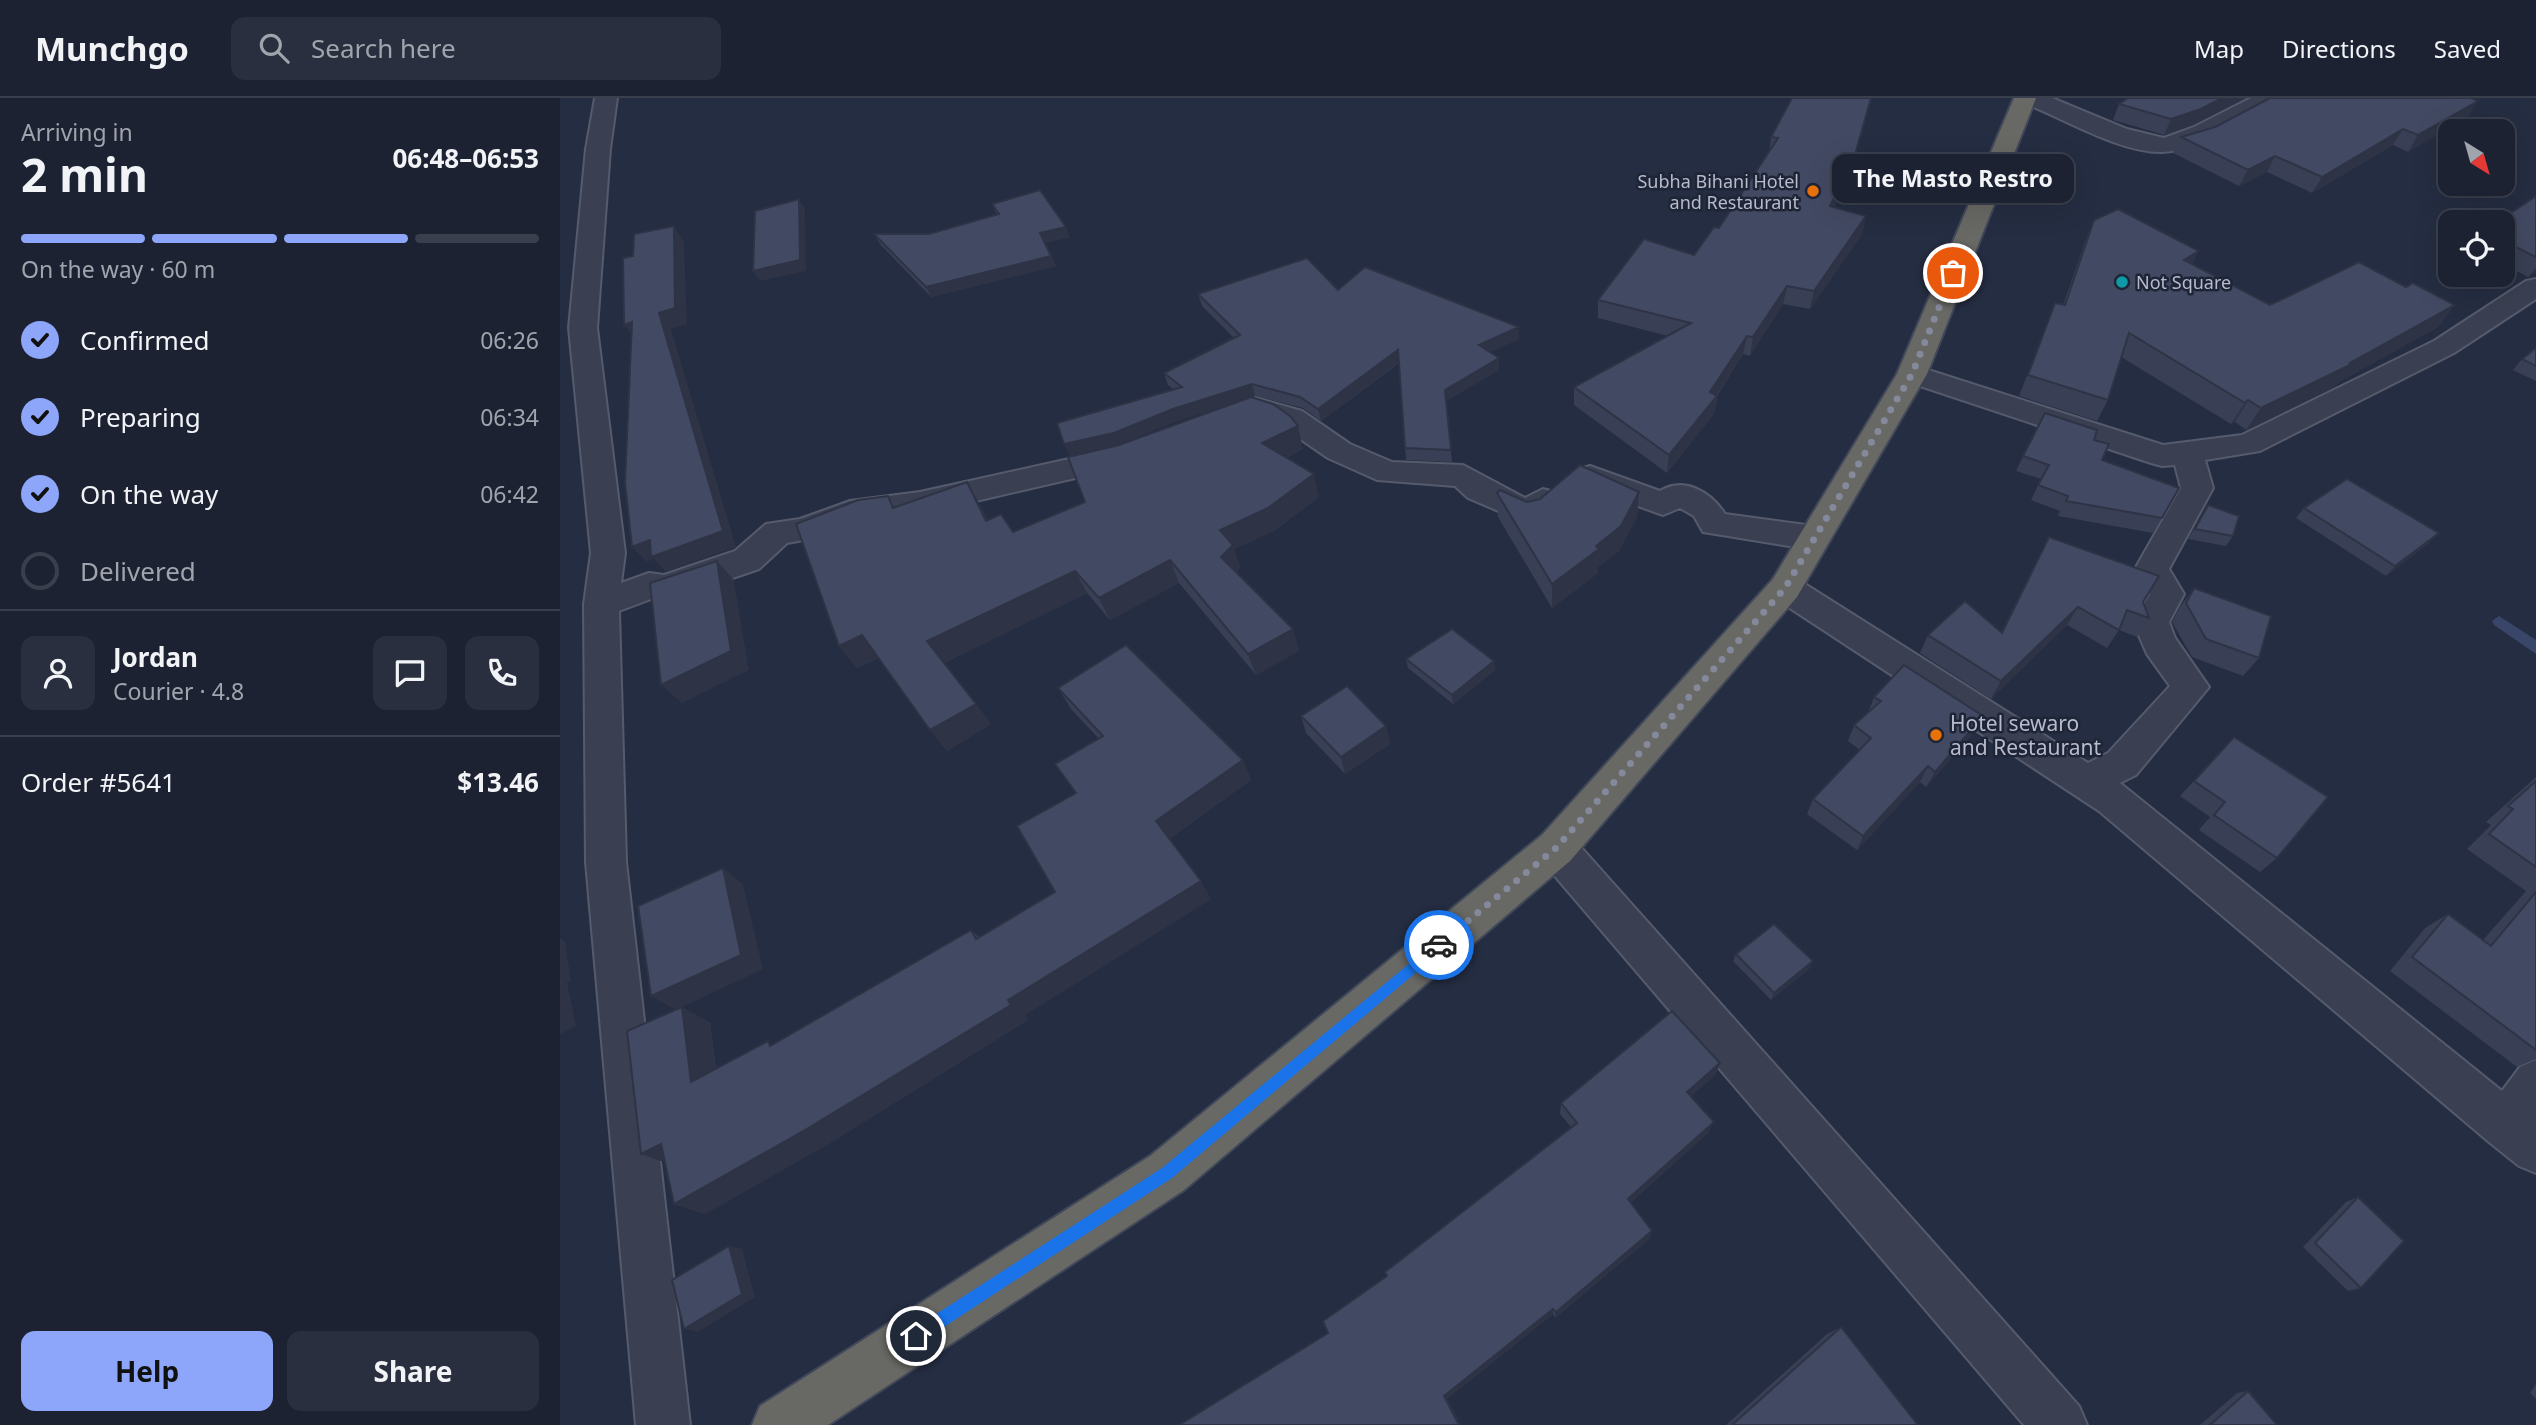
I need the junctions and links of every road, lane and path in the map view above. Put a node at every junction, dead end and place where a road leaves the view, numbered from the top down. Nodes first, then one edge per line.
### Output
1 (606, 98) edge
2 (2025, 98) edge
3 (2032, 98) edge
4 (2268, 98) edge
5 (2536, 287) edge
6 (1912, 374) junction
7 (1216, 421) edge
8 (1152, 445) edge
9 (2187, 453) junction
10 (1814, 538) junction
11 (1785, 588) junction
12 (601, 604) junction
13 (2086, 782) junction
14 (1556, 848) junction
15 (2536, 1083) edge
16 (2521, 1137) edge
17 (663, 1425) edge
18 (779, 1425) edge
19 (2060, 1425) edge

1 - 12 street
2 - 6 highway
3 - 4 street
5 - 9 street
6 - 9 street
6 - 10 highway
7 - 10 street
8 - 12 street
9 - 13 street
10 - 11 highway
11 - 13 street
11 - 14 highway
12 - 17 street
13 - 16 street
14 - 18 highway
14 - 19 street
15 - 16 street

